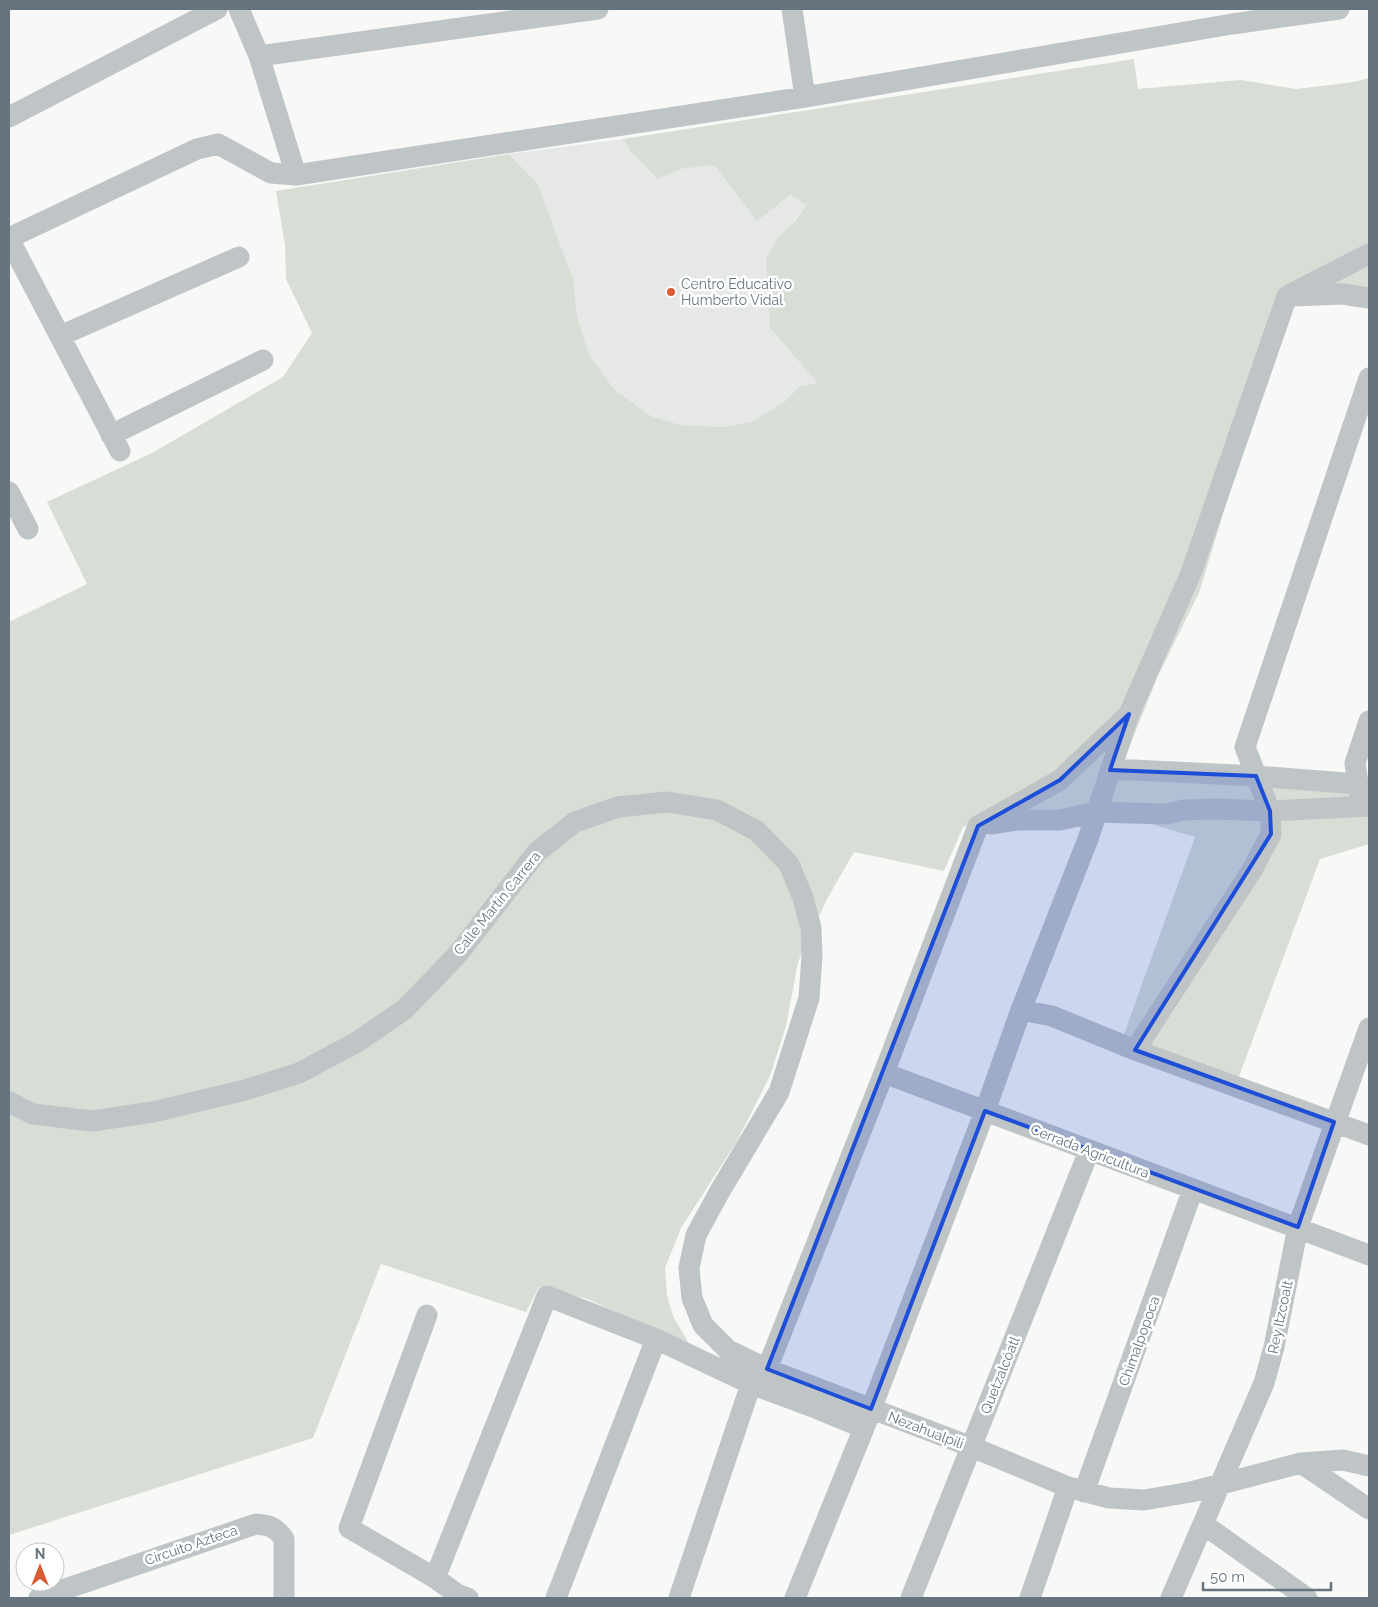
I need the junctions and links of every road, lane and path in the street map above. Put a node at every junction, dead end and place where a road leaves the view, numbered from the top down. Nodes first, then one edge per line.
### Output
1 (216, 9) edge
2 (239, 9) edge
3 (598, 9) edge
4 (792, 9) edge
5 (1339, 9) edge
6 (1231, 16) edge
7 (259, 56) junction
8 (805, 97) junction
9 (9, 117) edge
10 (296, 175) junction
11 (9, 238) edge
12 (1369, 254) edge
13 (239, 257) dead end
14 (1287, 296) junction
15 (1369, 298) edge
16 (60, 336) junction
17 (263, 360) dead end
18 (1369, 378) edge
19 (9, 492) edge
20 (28, 529) dead end
21 (1129, 714) junction
22 (1369, 721) edge
23 (1110, 770) junction
24 (1256, 776) junction
25 (1358, 784) junction
26 (1365, 806) edge
27 (1270, 811) junction
28 (1096, 812) junction
29 (978, 826) junction
30 (1021, 1010) junction
31 (1369, 1028) edge
32 (1135, 1050) junction
33 (884, 1073) junction
34 (9, 1102) edge
35 (985, 1111) junction
36 (1334, 1122) junction
37 (1369, 1135) edge
38 (1089, 1151) junction
39 (1194, 1189) junction
40 (1298, 1227) junction
41 (1369, 1254) edge
42 (427, 1315) dead end
43 (656, 1339) junction
44 (767, 1369) junction
45 (751, 1384) junction
46 (867, 1419) junction
47 (972, 1447) junction
48 (1301, 1463) junction
49 (1369, 1466) edge
50 (1221, 1483) junction
51 (1076, 1490) junction
52 (1369, 1509) edge
53 (1203, 1524) junction
54 (435, 1578) junction
55 (461, 1597) edge
56 (39, 1598) edge
57 (284, 1598) edge
58 (556, 1598) edge
59 (679, 1598) edge
60 (794, 1598) edge
61 (911, 1598) edge
62 (1030, 1598) edge
63 (1171, 1598) edge
64 (1307, 1598) edge

1 - 9 street
2 - 7 street
3 - 7 street
4 - 8 street
5 - 6 street
6 - 8 street
7 - 10 street
8 - 10 street
10 - 11 street
11 - 16 street
12 - 14 street
13 - 16 street
14 - 15 street
14 - 21 street
16 - 17 street
18 - 24 street
19 - 20 street
21 - 23 street
21 - 29 street
22 - 25 street
23 - 24 street
23 - 28 street
24 - 25 street
24 - 27 street
25 - 26 street
26 - 27 street
27 - 28 street
27 - 32 street
28 - 29 street
28 - 30 street
29 - 33 street
30 - 32 street
30 - 35 street
31 - 36 street, Rey Itzcoalt
32 - 36 street
33 - 35 street, Cerrada Agricultura
33 - 44 street
34 - 44 street, Calle Martín Carrera
35 - 38 street, Cerrada Agricultura
35 - 46 street
36 - 37 street
36 - 40 street, Rey Itzcoalt
38 - 39 street, Cerrada Agricultura
38 - 47 street, Quetzalcóatl
39 - 40 street, Cerrada Agricultura
39 - 51 street, Chimalpopoca
40 - 41 street, Cerrada Agricultura
40 - 50 street, Rey Itzcoalt
42 - 54 street
43 - 45 street
43 - 54 street
43 - 58 street
44 - 46 street, Nezahualpili
45 - 46 street
45 - 59 street
46 - 47 street, Nezahualpili
46 - 60 street
47 - 51 street, Nezahualpili
47 - 61 street, Quetzalcóatl
48 - 49 street, Nezahualpili
48 - 50 street, Nezahualpili
48 - 52 street
50 - 51 street, Nezahualpili
50 - 53 street, Rey Itzcoalt
51 - 62 street, Chimalpopoca
53 - 63 street, Rey Itzcoalt
53 - 64 street
54 - 55 street
56 - 57 street, Circuito Azteca

